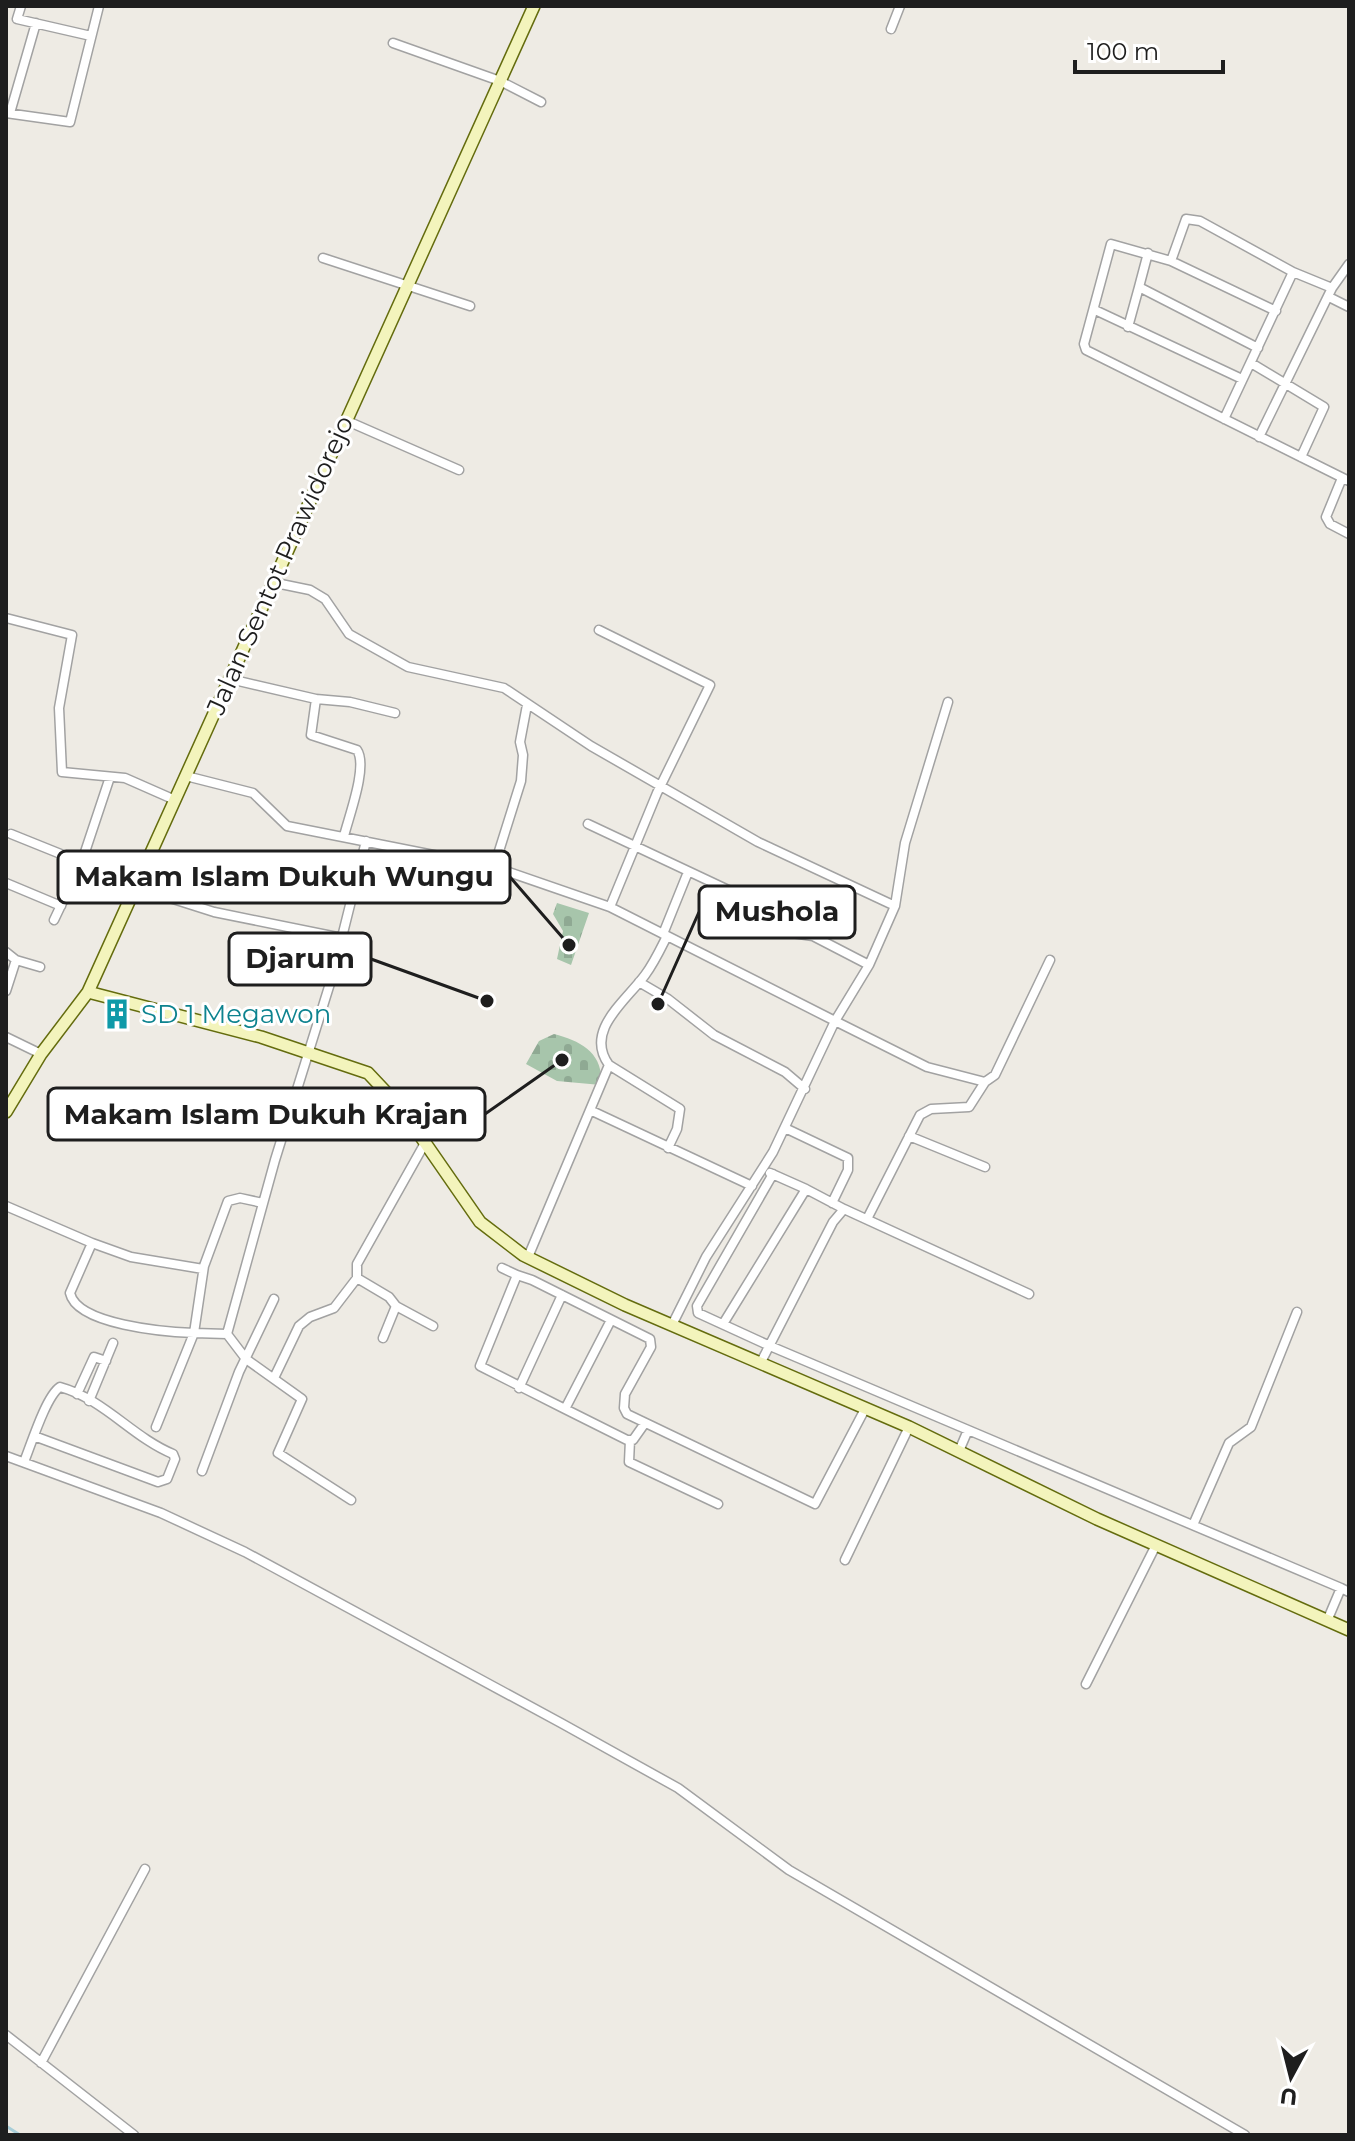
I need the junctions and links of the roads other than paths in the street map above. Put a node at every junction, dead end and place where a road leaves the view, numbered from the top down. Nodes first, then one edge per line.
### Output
1 (21, 6) edge
2 (99, 6) edge
3 (534, 6) edge
4 (900, 6) edge
5 (36, 23) junction
6 (891, 29) dead end
7 (91, 36) junction
8 (393, 43) dead end
9 (500, 81) junction
10 (541, 102) dead end
11 (8, 113) edge
12 (1148, 253) junction
13 (323, 258) dead end
14 (1171, 261) junction
15 (1349, 264) edge
16 (1293, 272) junction
17 (406, 285) junction
18 (1139, 287) junction
19 (1330, 293) junction
20 (470, 306) dead end
21 (1349, 307) edge
22 (1095, 310) junction
23 (1276, 311) junction
24 (1128, 327) junction
25 (1258, 348) junction
26 (1251, 363) junction
27 (1242, 379) junction
28 (1286, 383) junction
29 (1224, 419) junction
30 (345, 420) junction
31 (1259, 437) junction
32 (1301, 457) junction
33 (459, 470) dead end
34 (1345, 479) edge
35 (1349, 534) edge
36 (271, 582) junction
37 (6, 618) edge
38 (599, 630) dead end
39 (230, 679) junction
40 (316, 699) junction
41 (948, 702) dead end
42 (527, 705) junction
43 (395, 713) dead end
44 (186, 776) junction
45 (110, 777) junction
46 (661, 787) junction
47 (175, 800) junction
48 (588, 824) dead end
49 (11, 834) dead end
50 (344, 836) junction
51 (366, 841) junction
52 (635, 849) junction
53 (82, 861) junction
54 (494, 867) junction
55 (688, 872) junction
56 (6, 883) edge
57 (137, 887) junction
58 (61, 906) junction
59 (895, 906) junction
60 (610, 907) junction
61 (54, 920) dead end
62 (665, 935) junction
63 (342, 938) junction
64 (6, 952) edge
65 (16, 960) junction
66 (1050, 960) dead end
67 (869, 965) junction
68 (40, 967) dead end
69 (639, 982) junction
70 (6, 991) edge
71 (88, 992) junction
72 (835, 1021) junction
73 (6, 1037) edge
74 (309, 1052) junction
75 (41, 1054) junction
76 (609, 1065) junction
77 (985, 1082) junction
78 (805, 1089) junction
79 (592, 1111) junction
80 (6, 1112) edge
81 (785, 1128) junction
82 (909, 1136) junction
83 (425, 1143) junction
84 (668, 1148) junction
85 (985, 1167) dead end
86 (763, 1170) junction
87 (773, 1174) junction
88 (752, 1186) junction
89 (806, 1189) junction
90 (263, 1203) junction
91 (832, 1203) junction
92 (6, 1206) edge
93 (844, 1209) junction
94 (867, 1219) junction
95 (92, 1243) junction
96 (528, 1257) junction
97 (502, 1268) dead end
98 (203, 1269) junction
99 (517, 1275) junction
100 (357, 1278) junction
101 (1029, 1294) dead end
102 (562, 1295) junction
103 (274, 1299) dead end
104 (593, 1299) junction
105 (396, 1306) junction
106 (639, 1312) junction
107 (1297, 1312) dead end
108 (611, 1320) junction
109 (723, 1324) junction
110 (672, 1325) junction
111 (433, 1326) dead end
112 (631, 1326) junction
113 (194, 1333) junction
114 (227, 1334) junction
115 (383, 1338) dead end
116 (113, 1343) dead end
117 (770, 1346) junction
118 (246, 1359) junction
119 (106, 1361) junction
120 (761, 1362) junction
121 (274, 1378) junction
122 (853, 1381) junction
123 (519, 1388) junction
124 (77, 1394) junction
125 (845, 1400) junction
126 (89, 1401) junction
127 (565, 1409) junction
128 (863, 1412) junction
129 (645, 1423) junction
130 (156, 1427) dead end
131 (908, 1429) junction
132 (968, 1430) junction
133 (34, 1436) junction
134 (630, 1440) junction
135 (959, 1451) junction
136 (6, 1456) edge
137 (24, 1462) junction
138 (202, 1471) dead end
139 (351, 1500) dead end
140 (718, 1504) dead end
141 (1193, 1525) junction
142 (1156, 1545) junction
143 (845, 1560) dead end
144 (1345, 1590) edge
145 (1327, 1621) junction
146 (1349, 1630) edge
147 (1086, 1684) dead end
148 (145, 1869) dead end
149 (6, 2035) edge
150 (41, 2063) junction
151 (134, 2135) edge
152 (1245, 2135) edge

1 - 5 street
2 - 7 street
3 - 9 street, Jalan Sentot Prawidorejo
4 - 6 street
5 - 7 street
5 - 11 street
7 - 11 street
8 - 9 street
9 - 10 street
9 - 17 street, Jalan Sentot Prawidorejo
12 - 14 street
12 - 18 street
12 - 22 street
13 - 17 street
14 - 16 street
14 - 23 street
15 - 19 street
16 - 19 street
16 - 23 street
17 - 20 street
17 - 30 street, Jalan Sentot Prawidorejo
18 - 24 street
18 - 25 street
19 - 21 street
19 - 28 street
22 - 24 street
22 - 29 street
23 - 25 street
24 - 27 street
25 - 26 street
26 - 27 street
26 - 28 street
27 - 29 street
28 - 31 street
28 - 32 street
29 - 31 street
30 - 33 street
30 - 36 street, Jalan Sentot Prawidorejo
31 - 32 street
32 - 34 street
34 - 35 street
36 - 39 street, Jalan Sentot Prawidorejo
36 - 42 street
37 - 45 street
38 - 46 street
39 - 40 street
39 - 44 street, Jalan Sentot Prawidorejo
40 - 43 street
40 - 50 street
41 - 59 street
42 - 46 street
42 - 54 street
44 - 47 street, Jalan Sentot Prawidorejo
44 - 50 street
45 - 47 street
45 - 53 street
46 - 52 street
46 - 59 street
47 - 57 street, Jalan Sentot Prawidorejo
48 - 52 street
49 - 53 street
50 - 51 street
51 - 54 street
51 - 63 street
52 - 55 street
52 - 60 street
53 - 57 street
53 - 58 street
54 - 60 street
55 - 62 street
55 - 67 street
56 - 58 street
57 - 63 street
57 - 71 street, Jalan Sentot Prawidorejo
58 - 61 street
59 - 67 street
60 - 62 street
62 - 69 street
62 - 72 street
63 - 74 street
64 - 65 street
65 - 68 street
65 - 70 street
66 - 77 street
67 - 72 street
69 - 76 street
69 - 78 street
71 - 74 street
71 - 75 street, Jalan Sentot Prawidorejo
72 - 77 street
72 - 78 street
73 - 75 street
74 - 83 street
74 - 90 street
75 - 80 street, Jalan Sentot Prawidorejo
76 - 79 street
76 - 84 street
77 - 82 street
78 - 81 street
79 - 84 street
79 - 96 street
81 - 86 street
81 - 91 street
82 - 85 street
82 - 94 street
83 - 96 street
83 - 100 street
84 - 88 street
86 - 87 street
86 - 88 street
87 - 89 street
87 - 109 street
88 - 110 street
89 - 91 street
89 - 109 street
90 - 98 street
90 - 114 street
91 - 93 street
92 - 95 street
93 - 94 street
93 - 117 street
94 - 101 street
95 - 98 street
95 - 113 street
96 - 104 street
97 - 99 street
98 - 113 street
99 - 102 street
99 - 123 street
100 - 105 street
100 - 121 street
102 - 104 street
102 - 123 street
103 - 118 street
104 - 106 street
104 - 108 street
105 - 111 street
105 - 115 street
106 - 110 street
106 - 112 street
107 - 141 street
108 - 112 street
108 - 127 street
109 - 117 street
110 - 120 street
112 - 129 street
113 - 114 street
113 - 130 street
114 - 118 street
116 - 119 street
117 - 120 street
117 - 122 street
118 - 121 street
118 - 138 street
119 - 124 street
119 - 126 street
120 - 125 street
121 - 139 street
122 - 125 street
122 - 132 street
123 - 127 street
124 - 126 street
124 - 133 street
125 - 128 street
126 - 133 street
127 - 134 street
128 - 129 street
128 - 131 street
129 - 134 street
131 - 135 street
131 - 143 street
132 - 135 street
132 - 141 street
133 - 137 street
134 - 140 street
135 - 142 street
136 - 137 street
137 - 152 street
141 - 144 street
142 - 145 street
142 - 147 street
144 - 145 street
145 - 146 street
148 - 150 street
149 - 150 street
150 - 151 street

